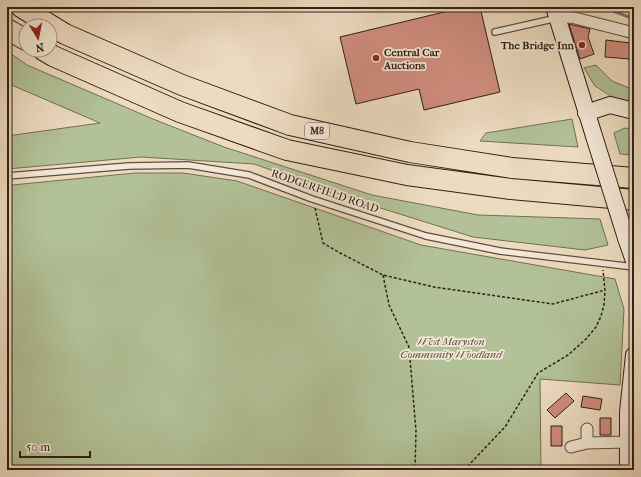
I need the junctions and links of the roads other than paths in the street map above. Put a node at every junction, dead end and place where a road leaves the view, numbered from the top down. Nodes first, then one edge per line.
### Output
1 (21, 7) edge
2 (555, 12) edge
3 (7, 29) edge
4 (495, 32) dead end
5 (634, 33) edge
6 (18, 35) edge
7 (58, 58) edge
8 (634, 111) edge
9 (586, 113) junction
10 (634, 120) edge
11 (7, 176) edge
12 (634, 178) edge
13 (634, 200) edge
14 (634, 261) edge
15 (634, 267) edge
16 (633, 365) edge
17 (587, 429) dead end
18 (587, 442) junction
19 (628, 442) junction
20 (571, 447) dead end
21 (628, 470) edge

1 - 12 highway, M8
2 - 4 lane
2 - 5 street
2 - 9 street
3 - 6 highway
7 - 13 highway, M8
8 - 9 street
9 - 10 street
9 - 14 street, bridge
11 - 15 lane, RODGERFIELD ROAD
16 - 19 street
17 - 18 street
18 - 19 street
18 - 20 street
19 - 21 street

